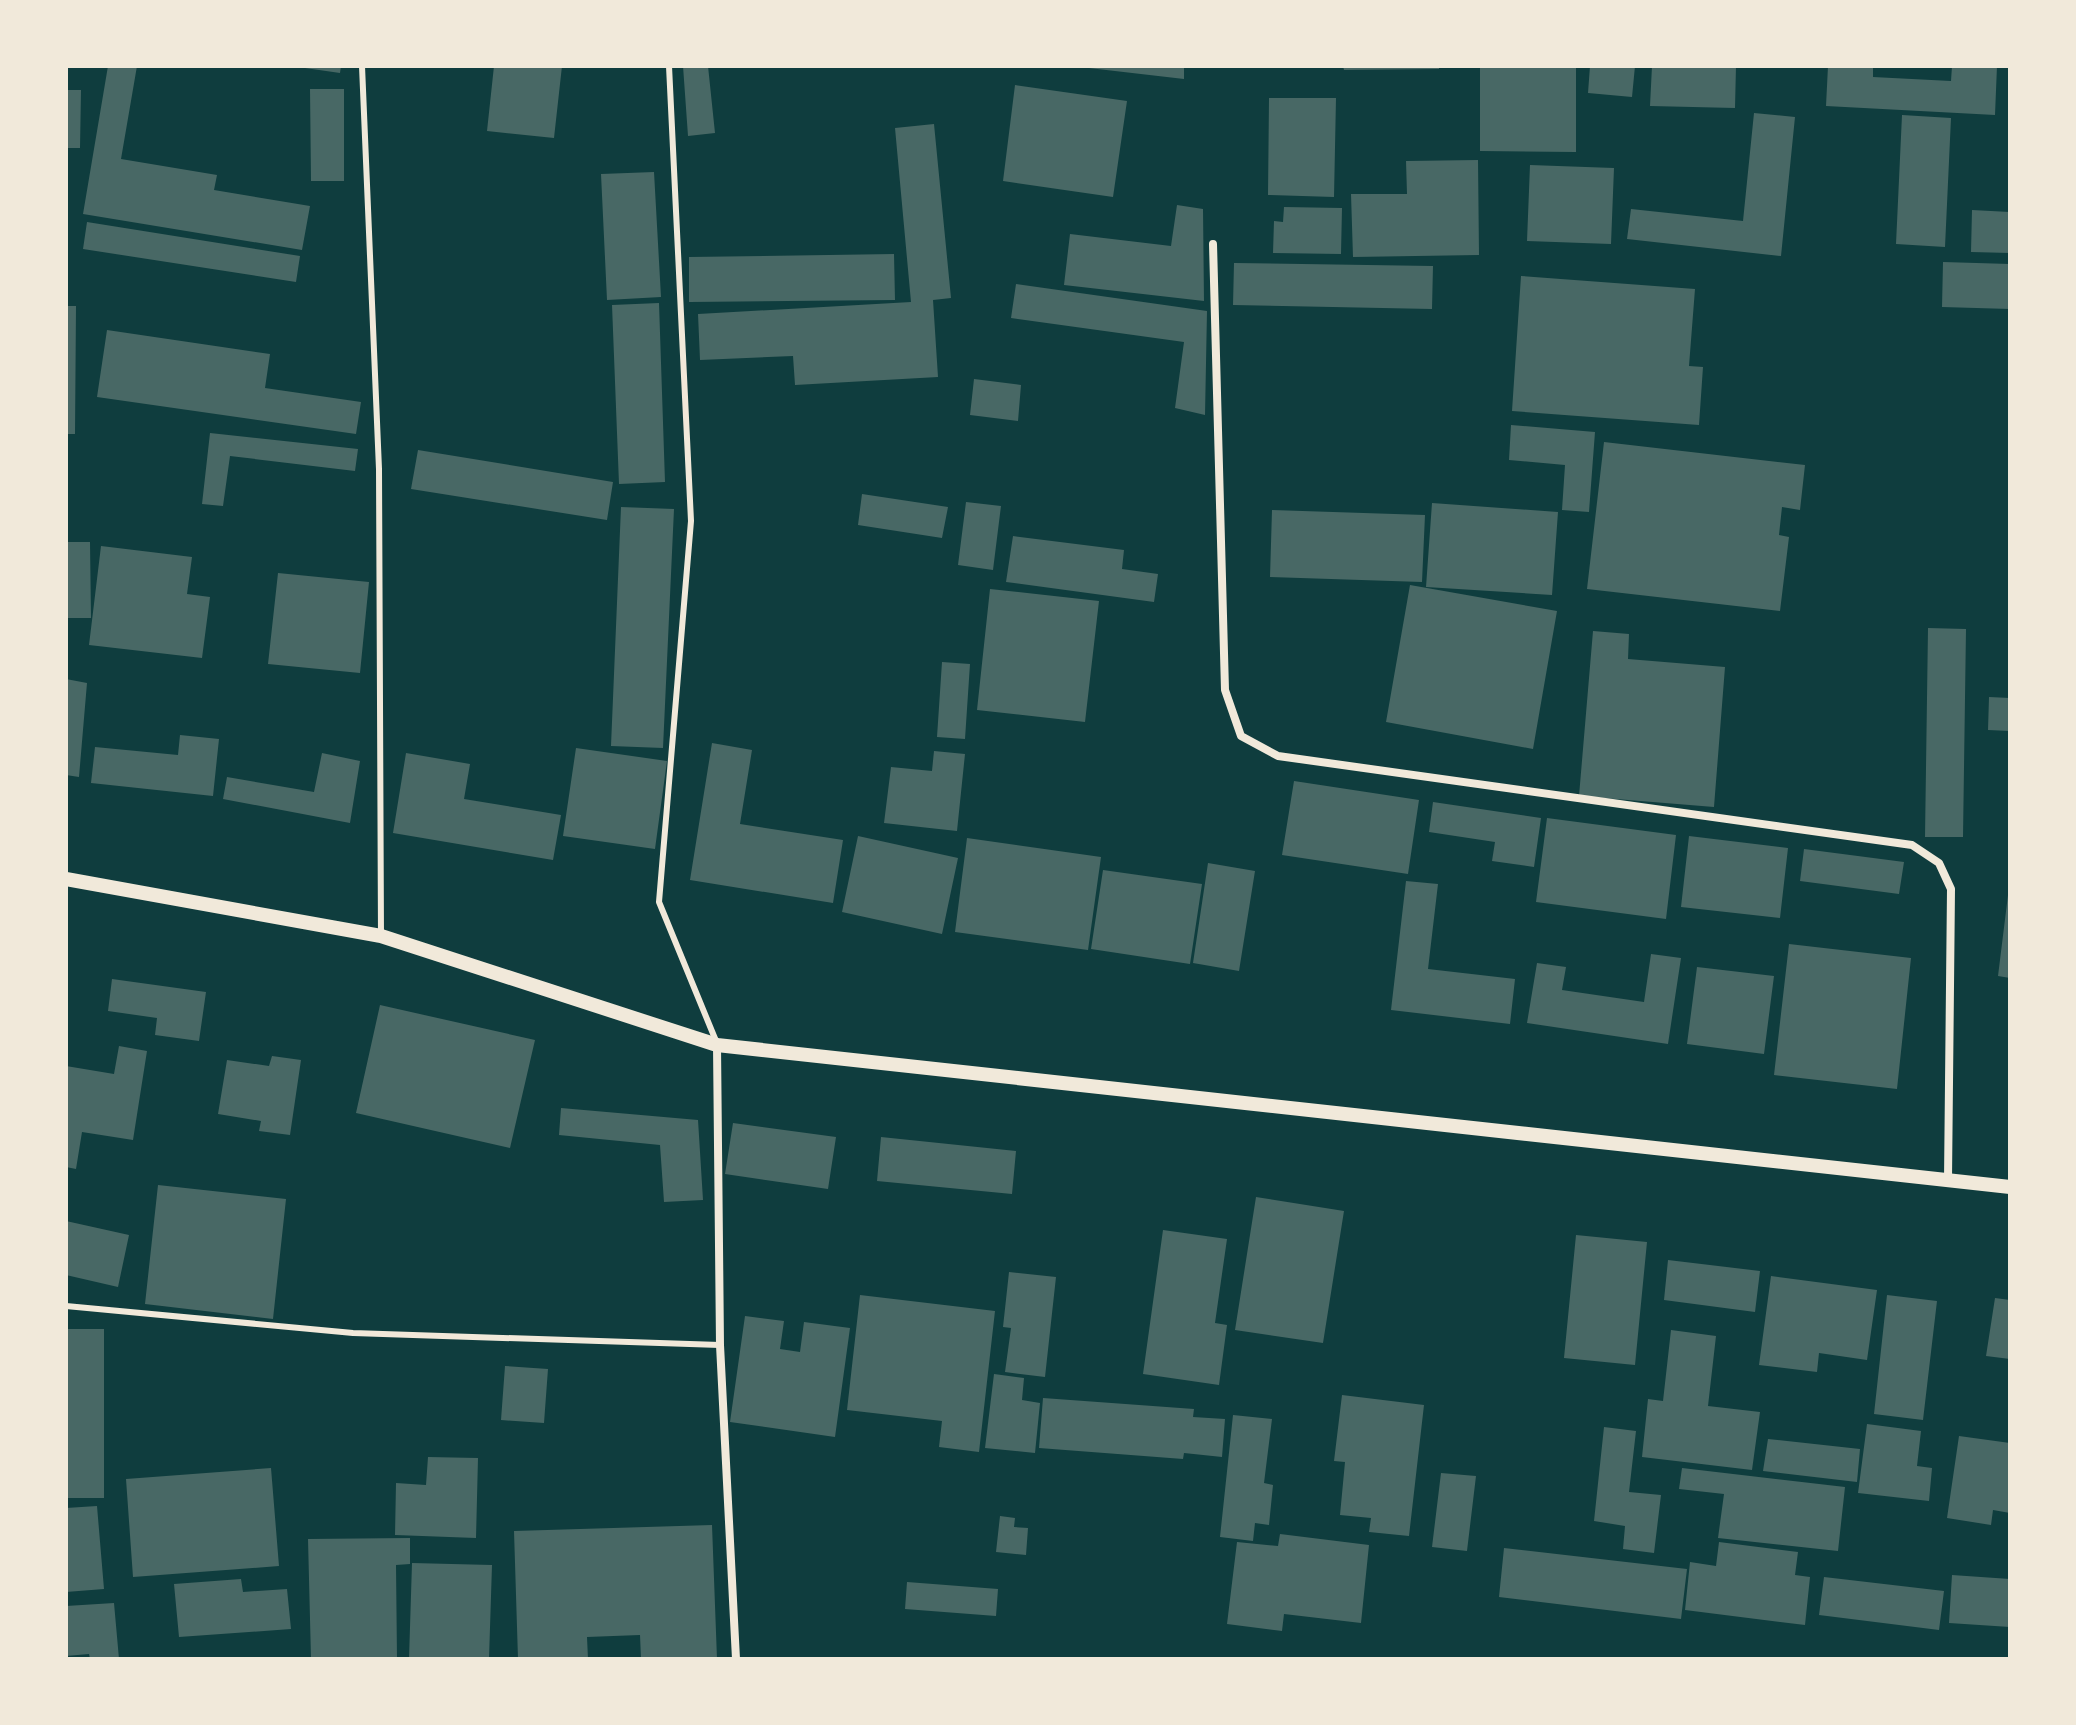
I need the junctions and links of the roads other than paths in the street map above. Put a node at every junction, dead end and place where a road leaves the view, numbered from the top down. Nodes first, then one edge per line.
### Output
1 (362, 66) edge
2 (669, 66) edge
3 (1213, 244) dead end
4 (66, 879) edge
5 (381, 936) junction
6 (717, 1045) junction
7 (1948, 1180) junction
8 (2010, 1187) edge
9 (66, 1306) edge
10 (720, 1345) junction
11 (736, 1659) edge

1 - 5 lane
2 - 6 lane
3 - 7 street
4 - 5 street
5 - 6 street
6 - 7 street
6 - 10 street
7 - 8 street
9 - 10 lane
10 - 11 street

